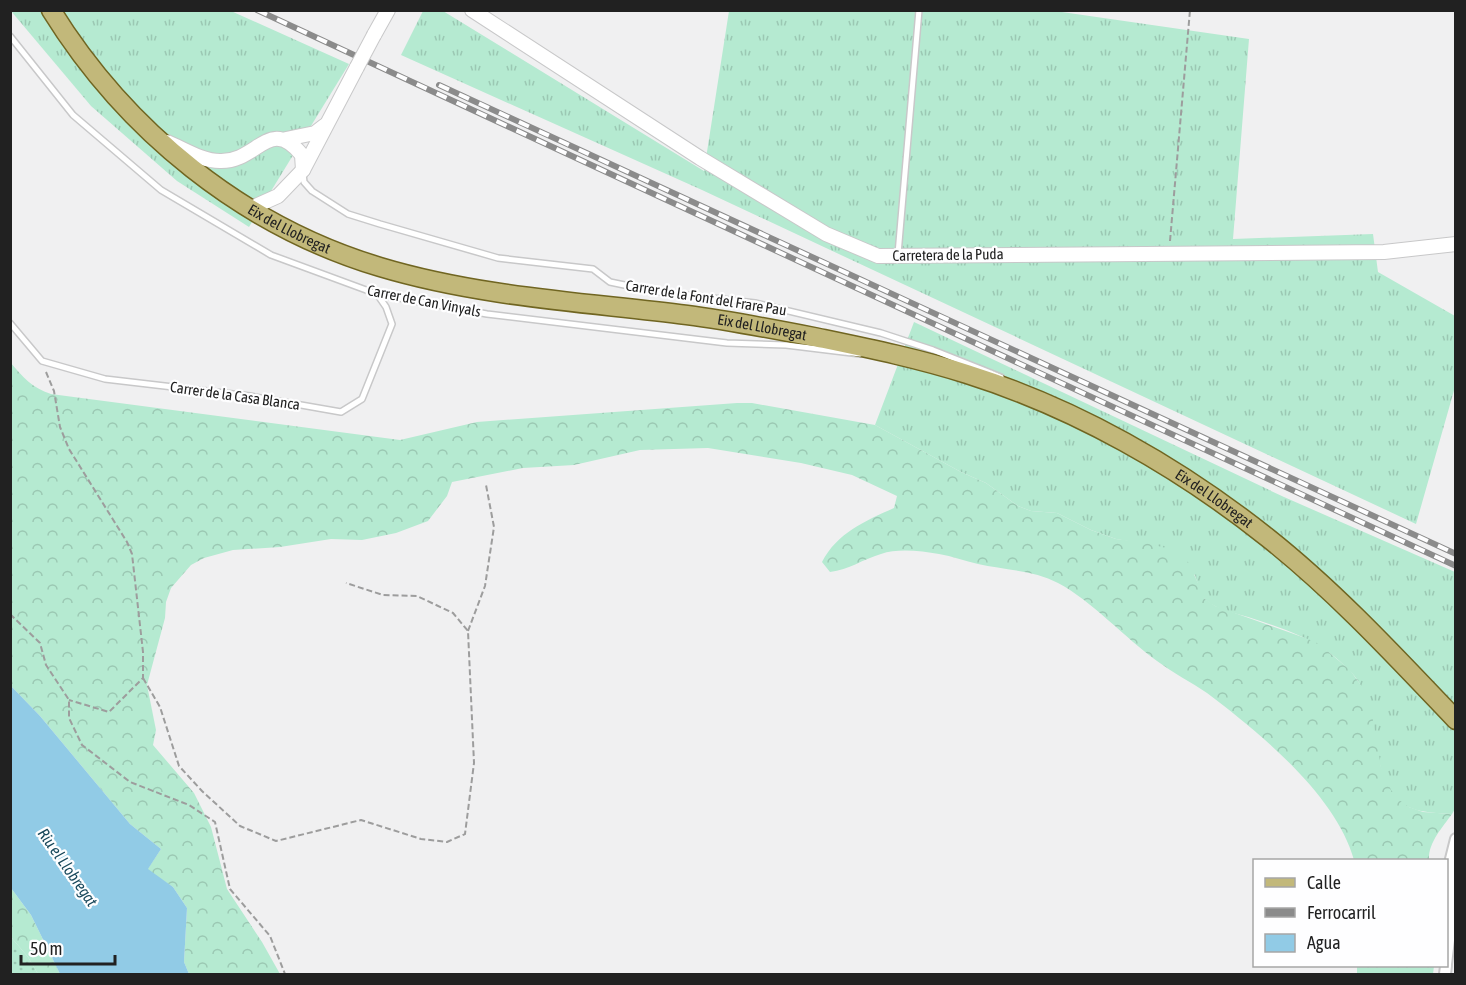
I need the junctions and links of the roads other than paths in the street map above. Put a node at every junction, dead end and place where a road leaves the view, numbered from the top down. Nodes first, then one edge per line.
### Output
1 (51, 10) edge
2 (388, 10) edge
3 (472, 10) edge
4 (919, 10) edge
5 (10, 36) edge
6 (328, 122) junction
7 (156, 136) junction
8 (286, 139) junction
9 (303, 170) junction
10 (249, 209) junction
11 (1455, 244) edge
12 (897, 255) junction
13 (377, 294) junction
14 (10, 323) edge
15 (889, 352) junction
16 (1052, 407) junction
17 (1455, 720) edge
18 (1455, 840) edge
19 (1448, 948) edge

1 - 7 main road, Eix del Llobregat
2 - 6 street, bridge
3 - 12 street, Carretera de la Puda
4 - 12 lane
5 - 13 lane, Carrer de Can Vinyals
6 - 8 street
6 - 9 street
7 - 8 street
7 - 10 main road, Eix del Llobregat
8 - 9 street
9 - 10 street
9 - 16 lane, Carrer de la Font del Frare Pau
10 - 15 main road, Eix del Llobregat
11 - 12 street, Carretera de la Puda
13 - 14 lane, Carrer de la Casa Blanca
13 - 15 lane, Carrer de Can Vinyals
15 - 16 main road, Eix del Llobregat
16 - 17 main road, Eix del Llobregat
18 - 19 street

